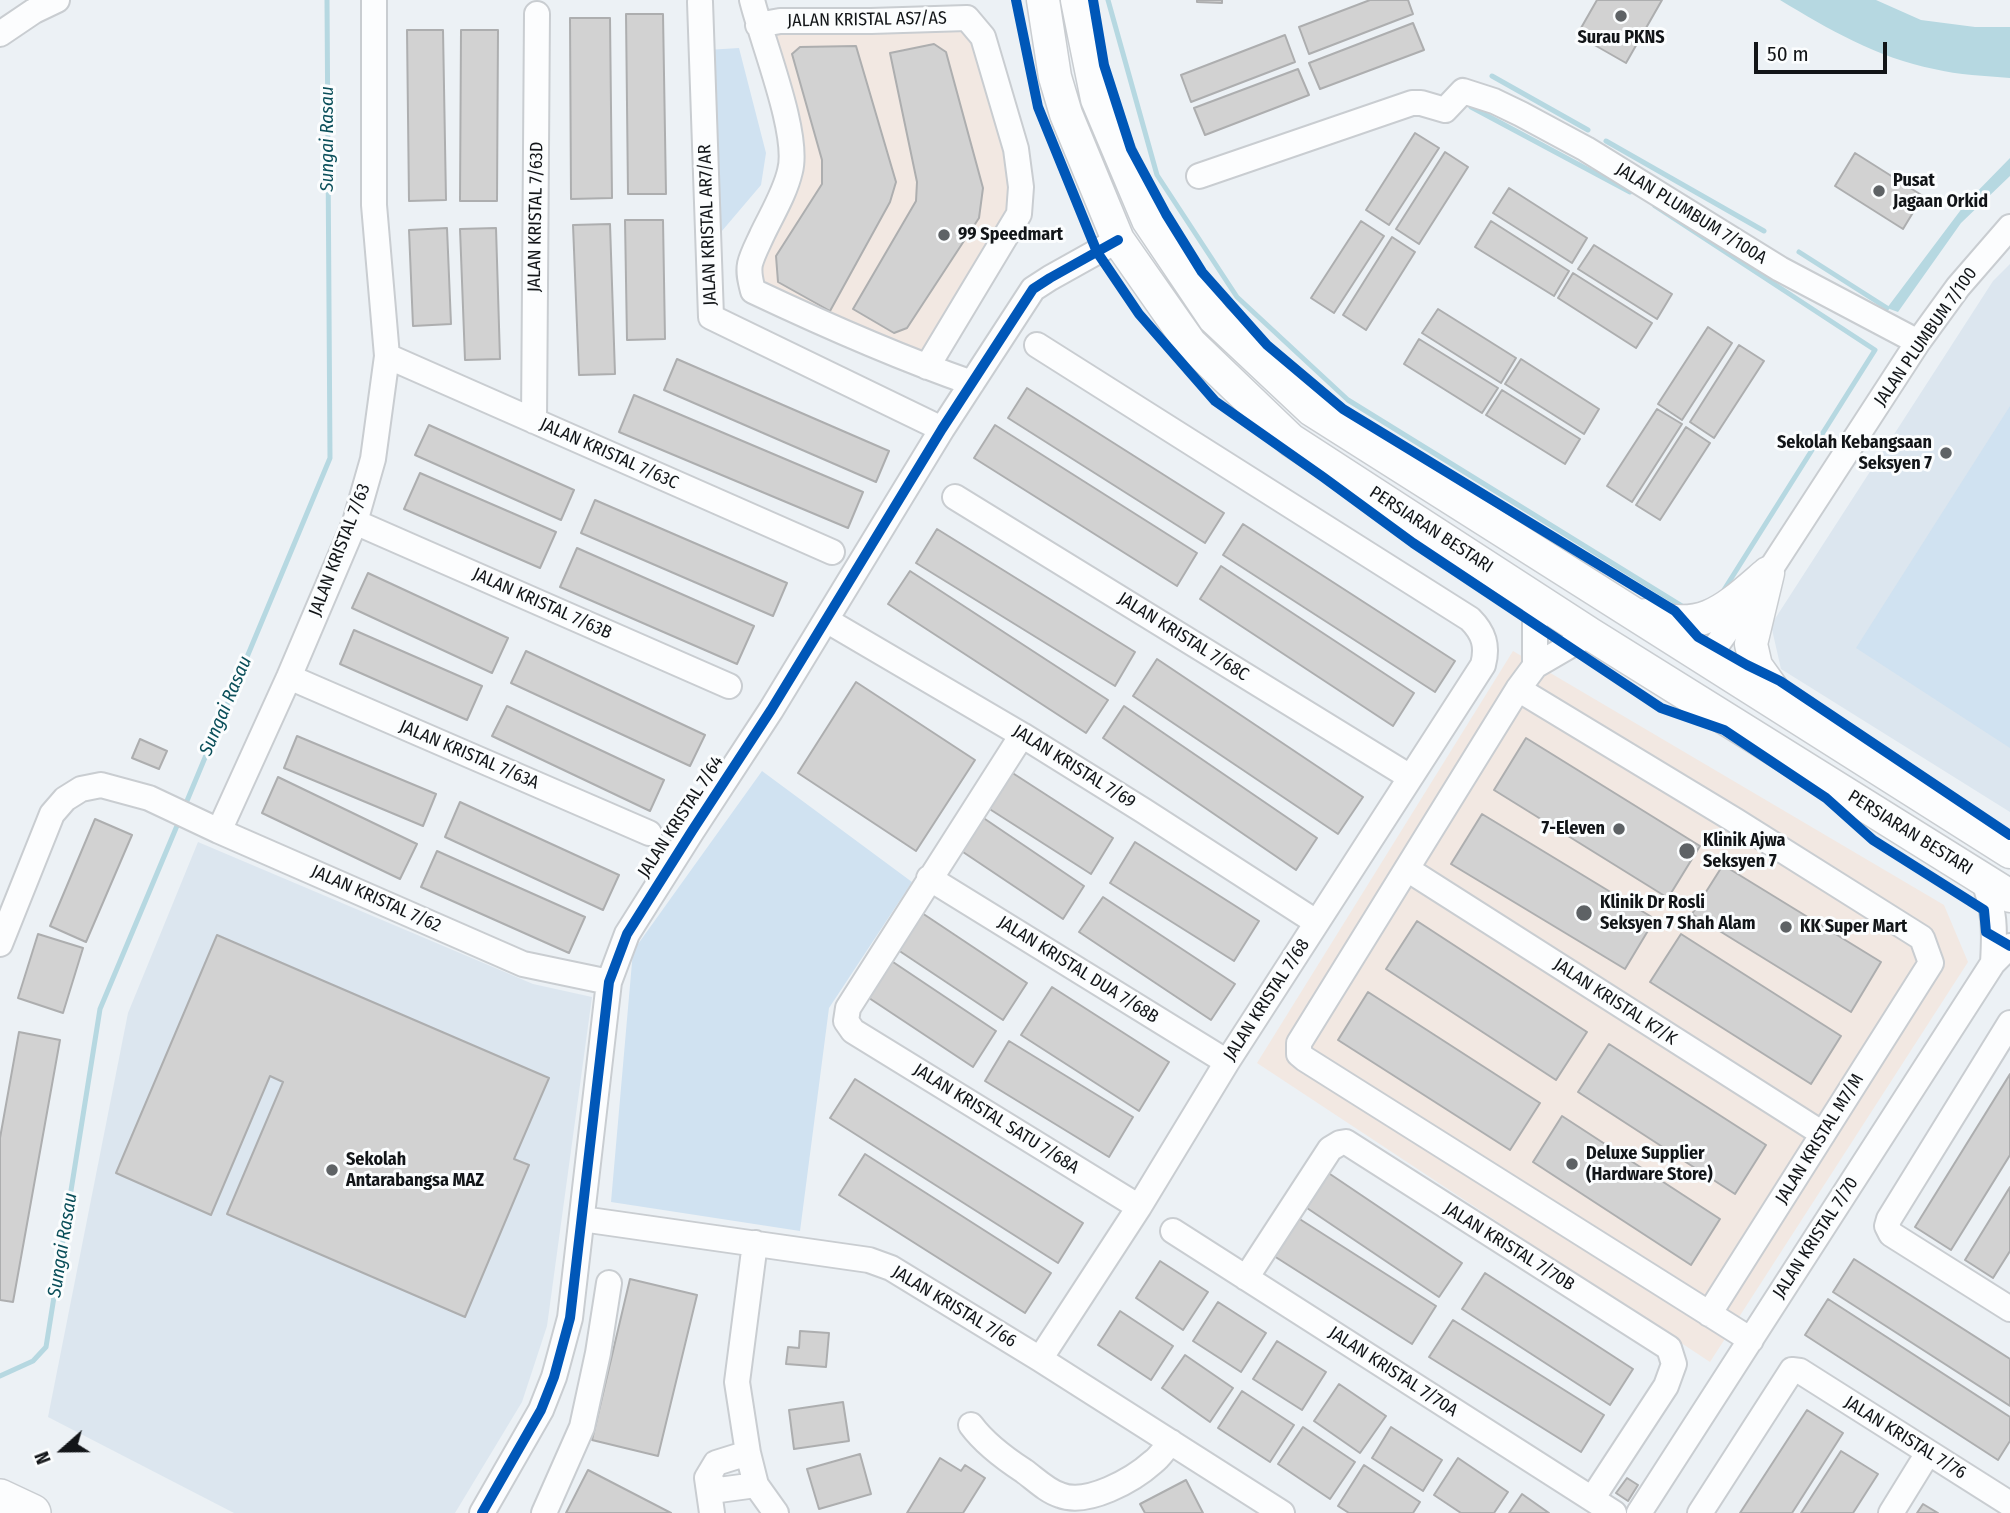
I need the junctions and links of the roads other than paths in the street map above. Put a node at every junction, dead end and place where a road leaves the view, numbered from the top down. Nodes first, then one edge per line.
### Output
1 (57, 0) edge
2 (374, 0) edge
3 (752, 0) edge
4 (1026, 0) edge
5 (1043, 0) edge
6 (1077, 0) edge
7 (700, 2) dead end
8 (537, 14) dead end
9 (758, 25) junction
10 (0, 34) edge
11 (1055, 77) junction
12 (1199, 176) dead end
13 (2010, 227) edge
14 (1118, 240) junction
15 (1918, 342) junction
16 (1037, 345) dead end
17 (387, 356) junction
18 (927, 368) junction
19 (972, 383) junction
20 (534, 421) junction
21 (942, 429) junction
22 (955, 497) dead end
23 (355, 523) junction
24 (832, 552) dead end
25 (1768, 573) junction
26 (1535, 598) junction
27 (1624, 608) junction
28 (826, 620) junction
29 (1590, 634) junction
30 (1706, 660) junction
31 (1535, 666) junction
32 (289, 677) junction
33 (729, 686) dead end
34 (1518, 689) junction
35 (1798, 718) junction
36 (1022, 735) junction
37 (1410, 777) junction
38 (1883, 816) junction
39 (209, 826) junction
40 (649, 833) dead end
41 (2010, 852) edge
42 (1407, 869) junction
43 (929, 878) junction
44 (1983, 879) junction
45 (2010, 895) edge
46 (1317, 922) junction
47 (0, 944) edge
48 (2001, 954) edge
49 (609, 982) junction
50 (2010, 1023) edge
51 (1227, 1062) junction
52 (1823, 1134) junction
53 (1139, 1207) junction
54 (582, 1219) junction
55 (1173, 1231) dead end
56 (755, 1243) junction
57 (1247, 1278) junction
58 (609, 1283) dead end
59 (2010, 1310) edge
60 (1709, 1314) junction
61 (1751, 1340) junction
62 (1040, 1359) junction
63 (971, 1425) dead end
64 (1171, 1441) junction
65 (748, 1453) junction
66 (1928, 1453) junction
67 (707, 1478) junction
68 (756, 1485) junction
69 (0, 1498) edge
70 (1592, 1499) junction
71 (2010, 1504) edge
72 (32, 1513) edge
73 (482, 1513) edge
74 (544, 1513) edge
75 (712, 1513) edge
76 (776, 1513) edge
77 (1282, 1513) edge
78 (1614, 1513) edge
79 (1639, 1513) edge
80 (1700, 1513) edge
81 (1891, 1513) edge

1 - 10 street
2 - 17 street, JALAN KRISTAL 7/63
3 - 9 street
4 - 11 main road
5 - 11 main road, PERSIARAN BESTARI
6 - 27 main road, PERSIARAN BESTARI
7 - 21 street, JALAN KRISTAL AR7/AR
8 - 20 street, JALAN KRISTAL 7/63D
9 - 18 street
9 - 18 street, JALAN KRISTAL AS7/AS
11 - 14 main road, PERSIARAN BESTARI
12 - 15 street, JALAN PLUMBUM 7/100A
13 - 15 street, JALAN PLUMBUM 7/100
14 - 19 street, JALAN KRISTAL 7/64
14 - 26 main road, PERSIARAN BESTARI
15 - 25 street, JALAN PLUMBUM 7/100
16 - 37 street, JALAN KRISTAL 7/68
17 - 20 street, JALAN KRISTAL 7/63C
17 - 23 street, JALAN KRISTAL 7/63
18 - 19 street
19 - 21 street, JALAN KRISTAL 7/64
20 - 24 street, JALAN KRISTAL 7/63C
21 - 28 street, JALAN KRISTAL 7/64
22 - 37 street, JALAN KRISTAL 7/68C
23 - 32 street, JALAN KRISTAL 7/63
23 - 33 street, JALAN KRISTAL 7/63B
25 - 27 main road
25 - 30 street, JALAN PLUMBUM 7/100
25 - 35 main road
26 - 29 main road, PERSIARAN BESTARI
26 - 31 street
27 - 30 main road, PERSIARAN BESTARI
28 - 36 street, JALAN KRISTAL 7/69
28 - 49 street, JALAN KRISTAL 7/64
29 - 31 street
29 - 38 main road, PERSIARAN BESTARI
30 - 35 main road, PERSIARAN BESTARI
30 - 38 main road
31 - 34 street
32 - 39 street, JALAN KRISTAL 7/63
32 - 40 street, JALAN KRISTAL 7/63A
34 - 42 street
34 - 52 street, JALAN KRISTAL M7/M
35 - 41 main road, PERSIARAN BESTARI
36 - 43 street
36 - 46 street, JALAN KRISTAL 7/69
37 - 46 street, JALAN KRISTAL 7/68
38 - 44 main road, PERSIARAN BESTARI
39 - 47 street, JALAN KRISTAL 7/62
39 - 49 street, JALAN KRISTAL 7/62
42 - 52 street, JALAN KRISTAL K7/K
42 - 60 street
43 - 51 street, JALAN KRISTAL DUA 7/68B
43 - 53 street, JALAN KRISTAL SATU 7/68A
44 - 45 main road, PERSIARAN BESTARI
44 - 48 street
46 - 51 street, JALAN KRISTAL 7/68
48 - 61 street, JALAN KRISTAL 7/70
49 - 54 street, JALAN KRISTAL 7/64
50 - 59 street
51 - 53 street, JALAN KRISTAL 7/68
52 - 60 street, JALAN KRISTAL M7/M
53 - 62 street, JALAN KRISTAL 7/68
54 - 56 street, JALAN KRISTAL 7/66
54 - 73 street, JALAN KRISTAL 7/64
55 - 57 street, JALAN KRISTAL 7/70A
56 - 62 street, JALAN KRISTAL 7/66
56 - 65 street
57 - 70 street, JALAN KRISTAL 7/70A
57 - 70 street, JALAN KRISTAL 7/70B
58 - 74 street
60 - 61 street
61 - 79 street, JALAN KRISTAL 7/70
62 - 64 street, JALAN KRISTAL 7/66
63 - 64 street
64 - 77 street, JALAN KRISTAL 7/66
65 - 67 street
65 - 68 street
66 - 71 street, JALAN KRISTAL 7/76
66 - 80 street, JALAN KRISTAL 7/76
66 - 81 street
67 - 68 street
67 - 75 street
68 - 76 street
69 - 72 highway
70 - 78 street, JALAN KRISTAL 7/70A

